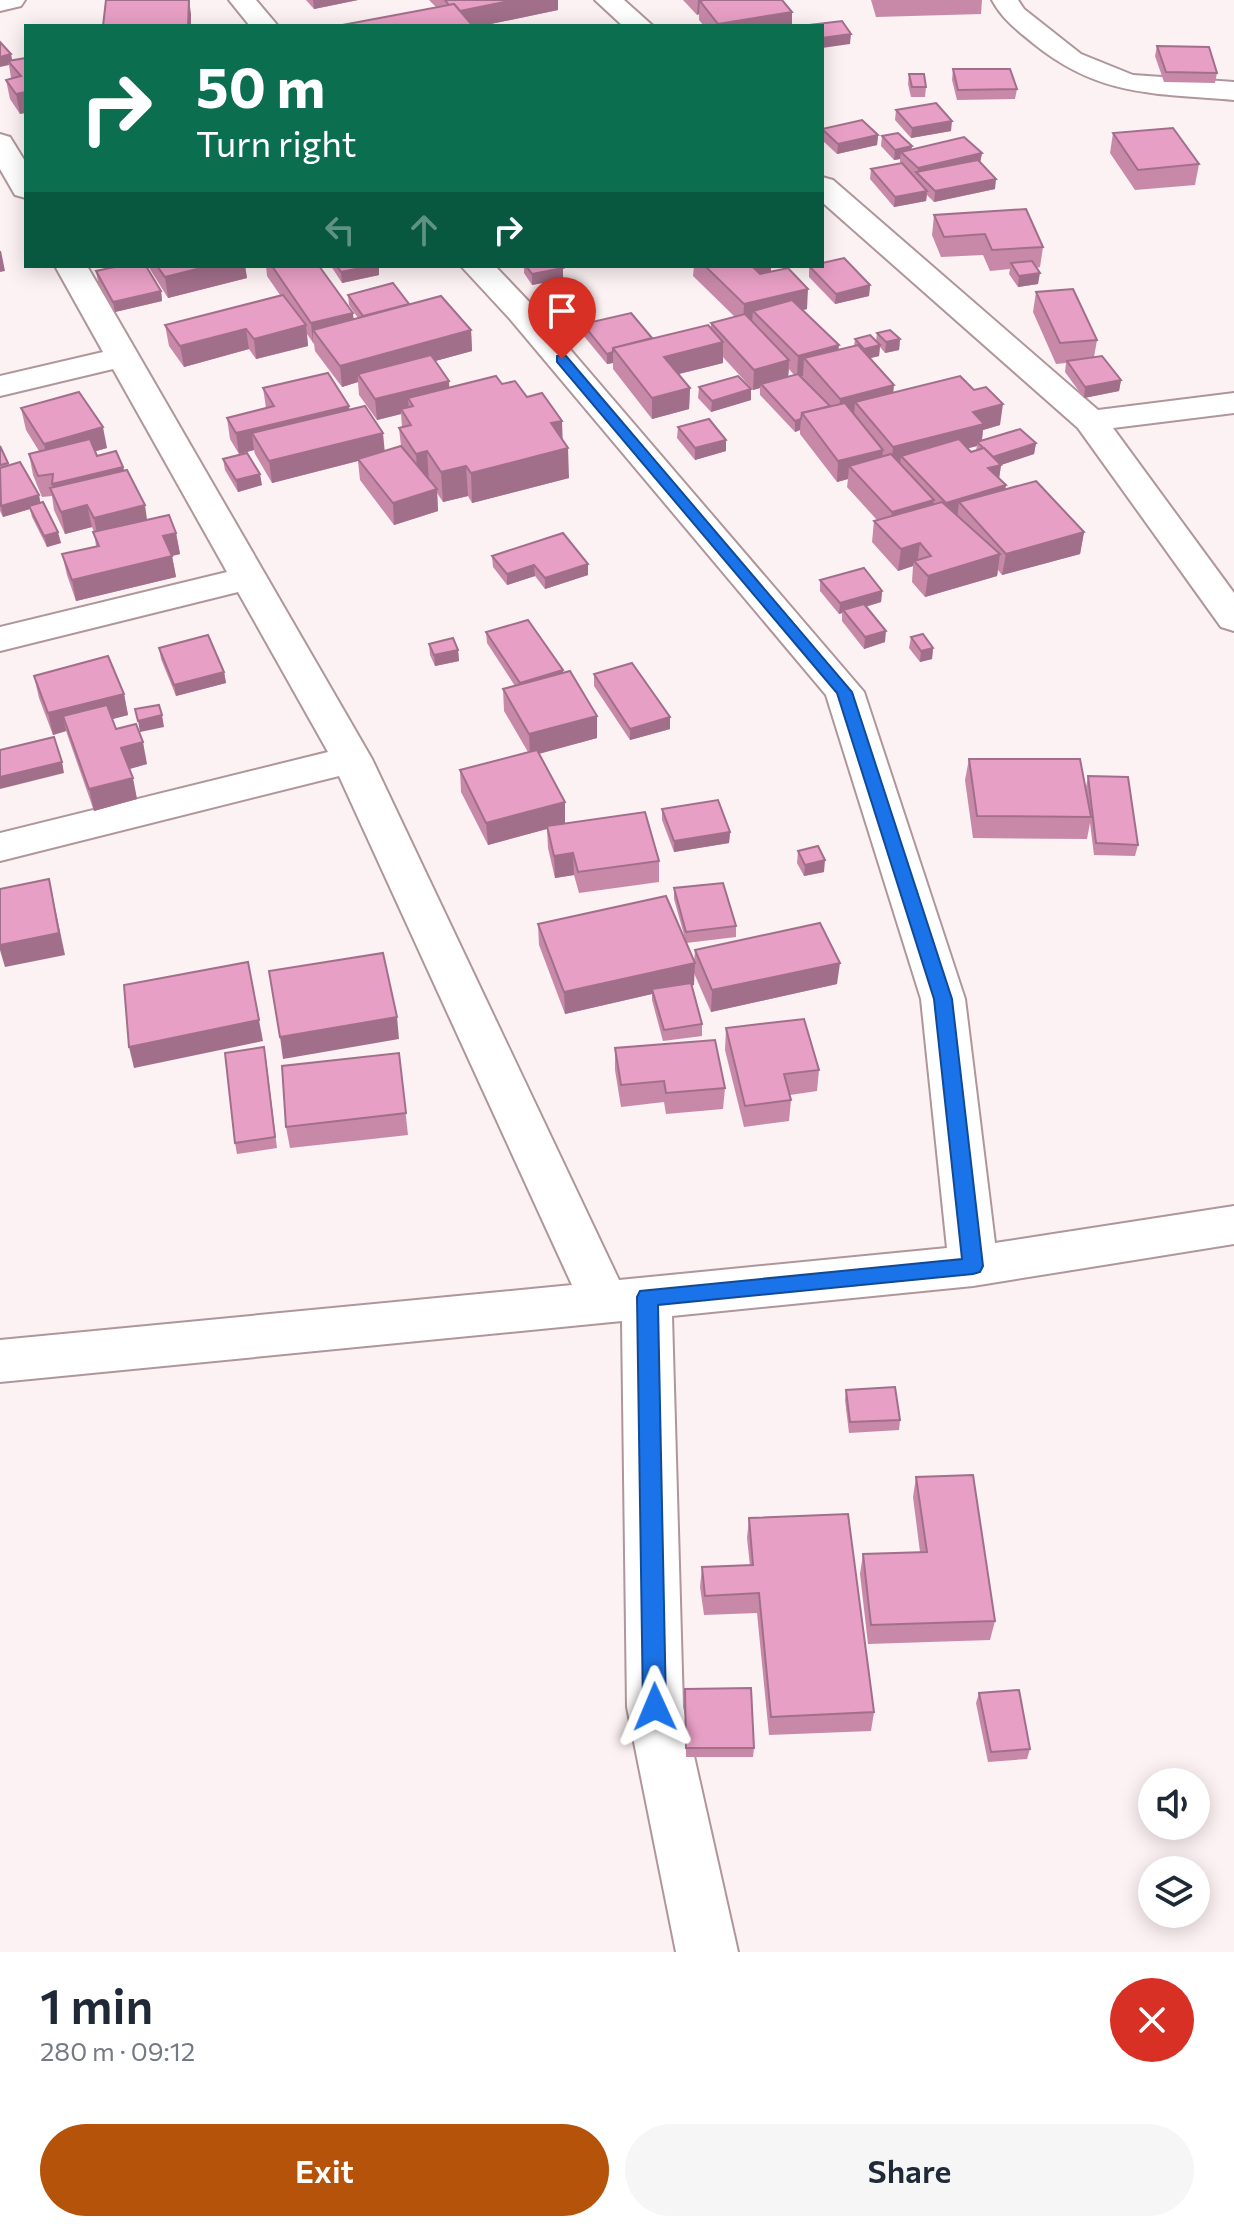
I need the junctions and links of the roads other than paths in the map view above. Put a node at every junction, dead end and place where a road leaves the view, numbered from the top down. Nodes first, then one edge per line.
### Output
1 (12, 0) edge
2 (242, 0) edge
3 (608, 0) edge
4 (1005, 0) edge
5 (0, 3) edge
6 (262, 24) edge
7 (637, 24) edge
8 (1234, 91) edge
9 (0, 143) edge
10 (16, 186) edge
11 (824, 188) edge
12 (72, 268) edge
13 (479, 268) edge
14 (124, 357) junction
15 (0, 386) edge
16 (1234, 403) edge
17 (1090, 421) junction
18 (249, 578) junction
19 (1234, 619) edge
20 (0, 639) edge
21 (352, 759) junction
22 (0, 847) edge
23 (1234, 1226) edge
24 (973, 1266) junction
25 (626, 1300) junction
26 (0, 1361) edge
27 (707, 1952) edge

1 - 5 street
2 - 6 street
3 - 7 street
4 - 8 street
9 - 10 street
11 - 17 street
12 - 14 street
13 - 24 street
14 - 15 street
14 - 18 street
16 - 17 street
17 - 19 street
18 - 20 street
18 - 21 street
21 - 22 street
21 - 25 street
23 - 24 street
24 - 25 street
25 - 26 street
25 - 27 street

